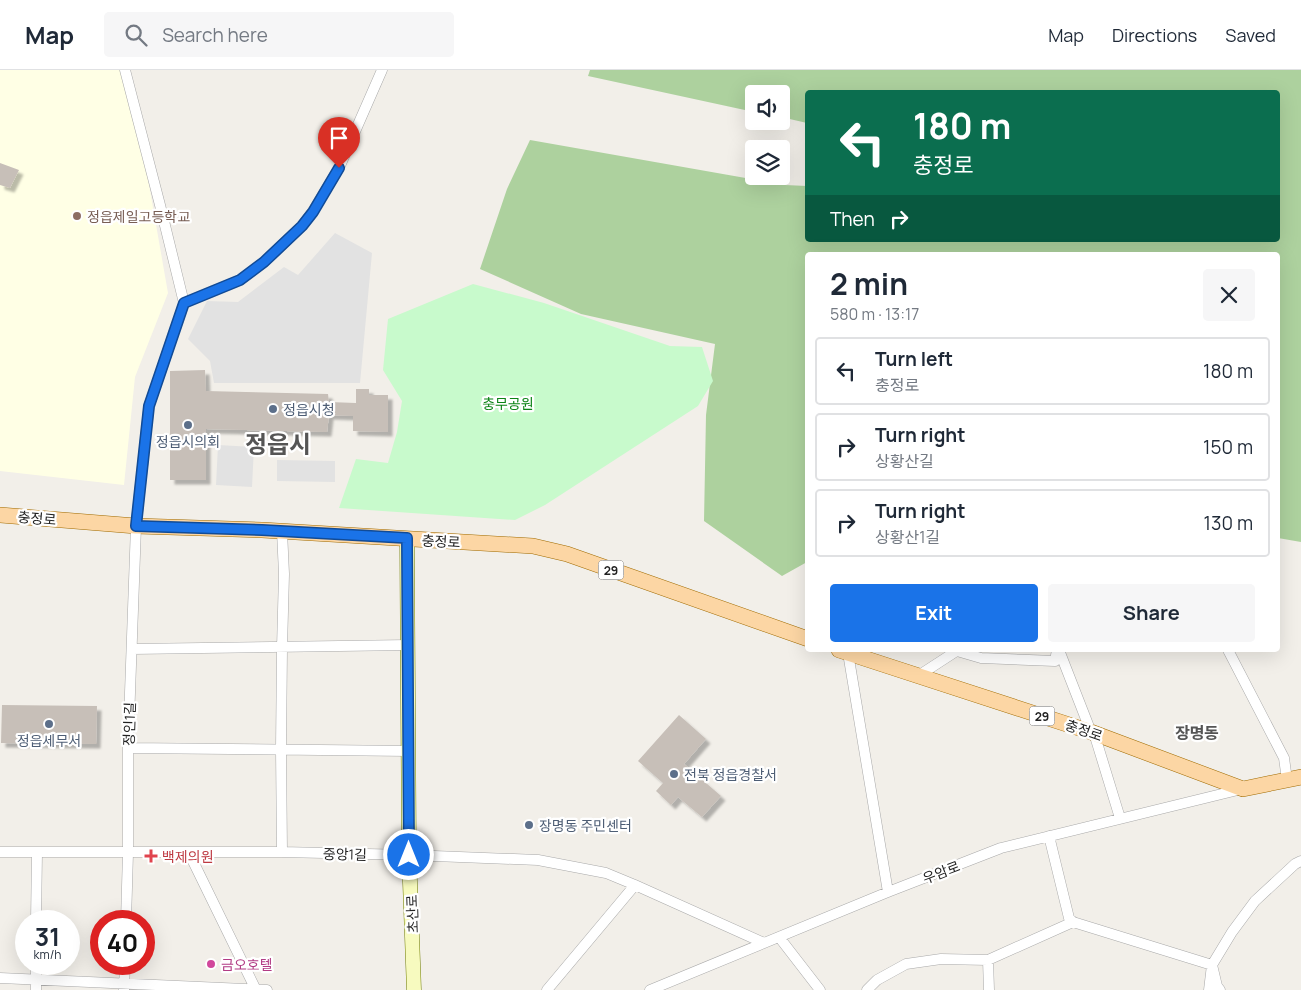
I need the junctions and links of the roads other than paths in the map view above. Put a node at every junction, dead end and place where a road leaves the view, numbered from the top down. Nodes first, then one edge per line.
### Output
1 (125, 70) edge
2 (382, 70) edge
3 (184, 303) junction
4 (0, 515) edge
5 (136, 526) junction
6 (282, 531) junction
7 (407, 538) junction
8 (805, 638) edge
9 (408, 645) junction
10 (282, 648) junction
11 (132, 649) junction
12 (844, 652) edge
13 (955, 652) edge
14 (964, 652) edge
15 (1057, 652) edge
16 (1059, 652) edge
17 (1229, 652) edge
18 (918, 676) junction
19 (1092, 732) junction
20 (128, 748) junction
21 (281, 749) junction
22 (409, 751) junction
23 (1294, 779) edge
24 (1243, 789) junction
25 (1120, 818) junction
26 (1049, 836) junction
27 (0, 852) edge
28 (37, 852) junction
29 (282, 852) junction
30 (128, 853) junction
31 (189, 853) junction
32 (409, 855) junction
33 (1301, 861) edge
34 (635, 885) junction
35 (888, 892) junction
36 (36, 910) edge
37 (126, 910) edge
38 (1073, 922) junction
39 (779, 937) junction
40 (764, 943) junction
41 (988, 960) junction
42 (1212, 965) junction
43 (0, 978) edge
44 (36, 985) edge
45 (124, 987) edge
46 (256, 989) edge
47 (268, 990) edge
48 (414, 990) edge
49 (547, 990) edge
50 (650, 990) edge
51 (820, 990) edge
52 (867, 990) edge
53 (989, 990) edge
54 (1209, 990) edge
55 (1220, 990) edge

1 - 3 street
2 - 3 street
3 - 5 street, 정인1길
4 - 5 main road, 충정로 / 29
5 - 6 main road, 충정로 / 29
5 - 11 street, 정인1길
6 - 7 main road, 충정로 / 29
6 - 10 street
7 - 8 main road, 충정로 / 29
7 - 9 street, 초산로
9 - 10 street
9 - 22 street, 초산로
10 - 11 street
10 - 21 street
11 - 20 street, 정인1길
12 - 18 main road, 충정로 / 29
12 - 35 street
13 - 18 street
14 - 15 street
16 - 19 street
17 - 23 street
18 - 19 main road, 충정로 / 29
19 - 24 main road, 충정로 / 29
19 - 25 street
20 - 21 street
20 - 30 street, 정인1길
21 - 22 street
21 - 29 street
22 - 32 street, 초산로
23 - 24 main road
24 - 25 street, 우암로
25 - 26 street, 우암로
26 - 35 street, 우암로
26 - 38 street
27 - 28 street, 중앙1길
28 - 30 street, 중앙1길
28 - 36 street
29 - 31 street, 중앙1길
29 - 32 street, 중앙1길
30 - 31 street, 중앙1길
30 - 37 street, 정인1길
31 - 46 street
32 - 34 street, 중앙1길
32 - 48 street, 초산로
33 - 42 street
34 - 40 street, 중앙1길
34 - 49 street
35 - 39 street, 우암로
38 - 41 street
38 - 42 street
39 - 40 street, 우암로
39 - 51 street
40 - 50 street, 우암로
41 - 52 street
41 - 53 street
42 - 54 street
42 - 55 street
43 - 44 street
44 - 45 street
45 - 46 street
46 - 47 street

